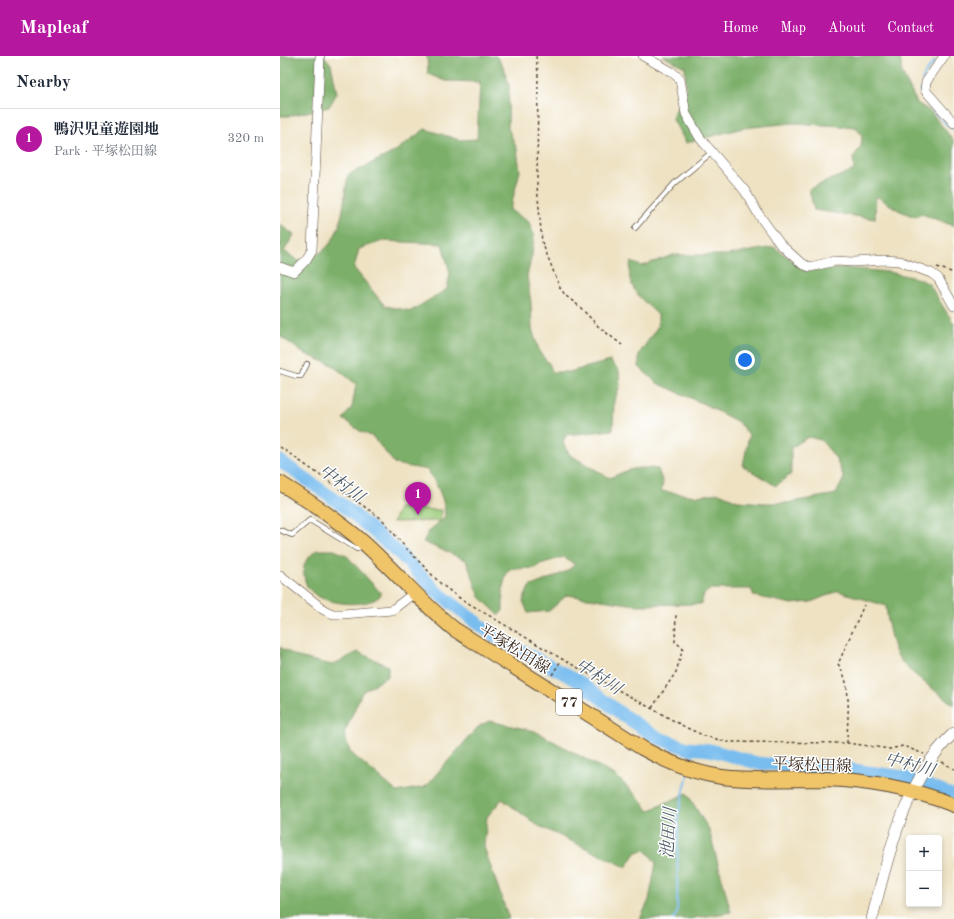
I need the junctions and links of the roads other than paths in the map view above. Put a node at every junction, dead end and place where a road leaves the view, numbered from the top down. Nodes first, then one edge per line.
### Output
1 (320, 56) edge
2 (643, 56) edge
3 (944, 56) edge
4 (954, 123) edge
5 (712, 152) junction
6 (635, 228) dead end
7 (280, 267) edge
8 (954, 306) edge
9 (307, 364) dead end
10 (280, 371) edge
11 (280, 483) edge
12 (280, 530) edge
13 (364, 543) junction
14 (280, 575) edge
15 (414, 593) junction
16 (954, 733) edge
17 (915, 789) junction
18 (954, 805) edge
19 (872, 919) edge

1 - 7 street
2 - 5 street
3 - 4 street
5 - 6 lane
5 - 8 street
9 - 10 lane
11 - 13 main road, 平塚松田線 / 77
12 - 13 lane
13 - 15 main road, 平塚松田線 / 77
14 - 15 street
15 - 17 main road, 平塚松田線 / 77
16 - 17 street
17 - 18 main road, 平塚松田線 / 77
17 - 19 street

